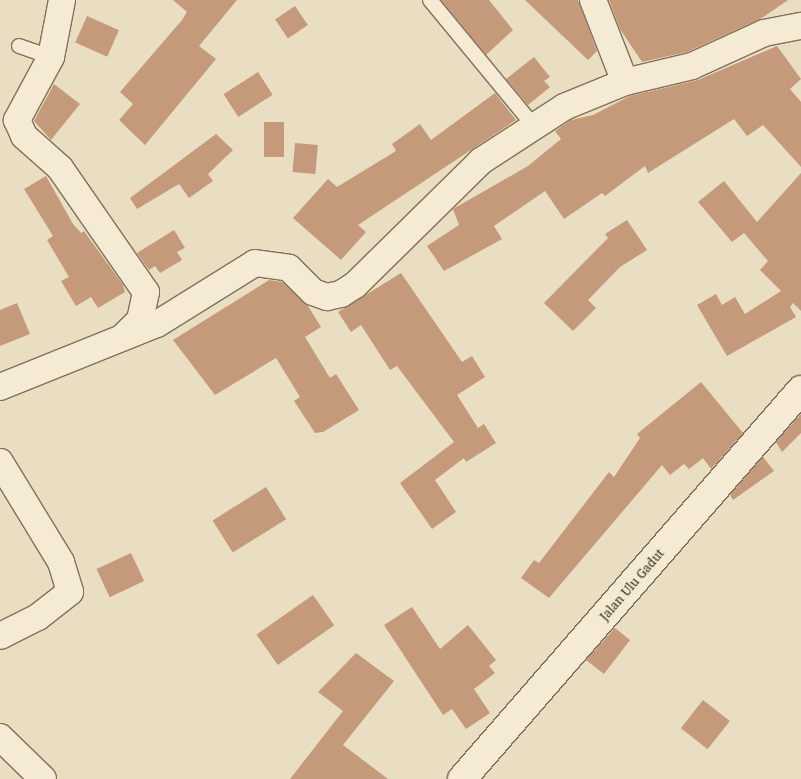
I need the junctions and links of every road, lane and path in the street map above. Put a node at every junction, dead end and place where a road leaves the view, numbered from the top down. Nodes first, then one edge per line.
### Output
1 (62, 0) edge
2 (430, 0) edge
3 (593, 0) edge
4 (801, 26) edge
5 (19, 46) dead end
6 (51, 57) junction
7 (625, 82) junction
8 (533, 125) junction
9 (114, 344) junction
10 (0, 388) edge
11 (801, 390) edge
12 (0, 462) edge
13 (0, 636) edge
14 (0, 737) edge
15 (43, 779) edge
16 (462, 779) edge

1 - 6 street
2 - 8 lane
3 - 7 street
4 - 7 street
5 - 6 lane
6 - 9 street
7 - 8 street
8 - 9 street
9 - 10 street
11 - 16 street, Jalan Ulu Gadut
12 - 13 street
14 - 15 street

